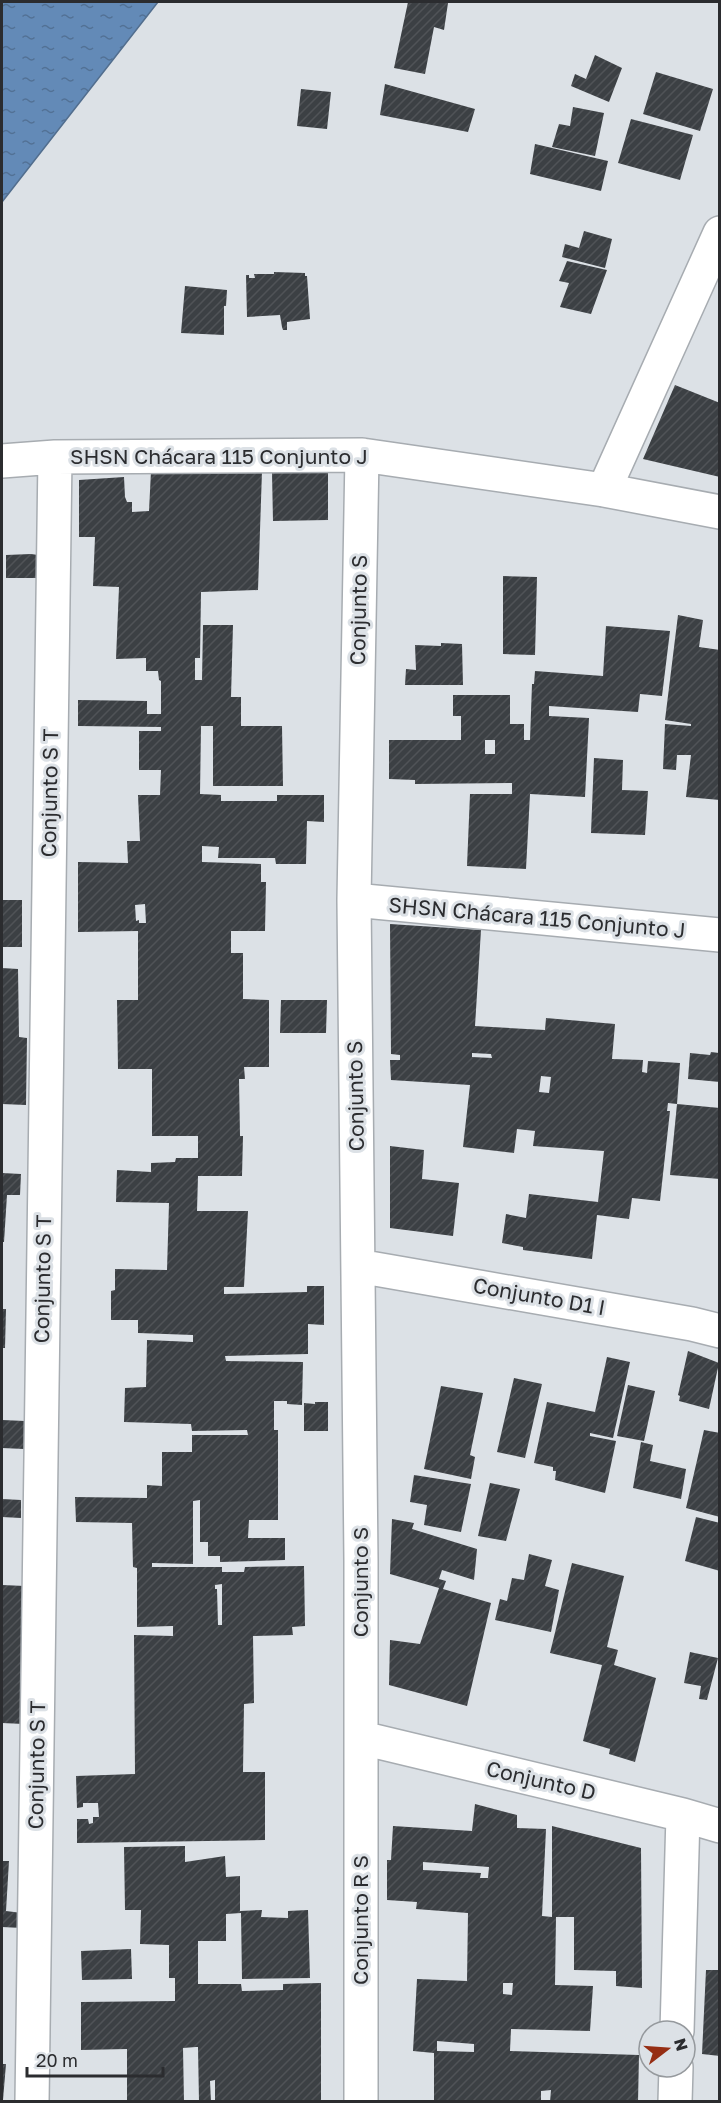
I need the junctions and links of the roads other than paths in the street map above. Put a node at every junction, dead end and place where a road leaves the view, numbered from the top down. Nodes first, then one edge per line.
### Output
1 (720, 233) edge
2 (362, 454) junction
3 (55, 457) junction
4 (2, 461) edge
5 (604, 490) junction
6 (720, 512) edge
7 (354, 900) junction
8 (720, 935) edge
9 (358, 1266) junction
10 (720, 1331) edge
11 (362, 1738) junction
12 (682, 1815) junction
13 (720, 1826) edge
14 (677, 2019) edge
15 (676, 2079) edge
16 (32, 2102) edge
17 (361, 2102) edge
18 (675, 2102) edge

1 - 5 street
2 - 3 street, SHSN Chácara 115 Conjunto J
2 - 5 street, SHSN Chácara 115 Conjunto J
2 - 7 street, Conjunto S
3 - 4 street, SHSN Chácara 115 Conjunto J
3 - 16 street, Conjunto S T
5 - 6 street, SHSN Chácara 115 Conjunto J
7 - 8 street, SHSN Chácara 115 Conjunto J
7 - 9 street, Conjunto S
9 - 10 street, Conjunto D1 I
9 - 11 street, Conjunto S
11 - 12 street, Conjunto D
11 - 17 street, Conjunto R S
12 - 13 street, Conjunto D
12 - 14 street
15 - 18 street

